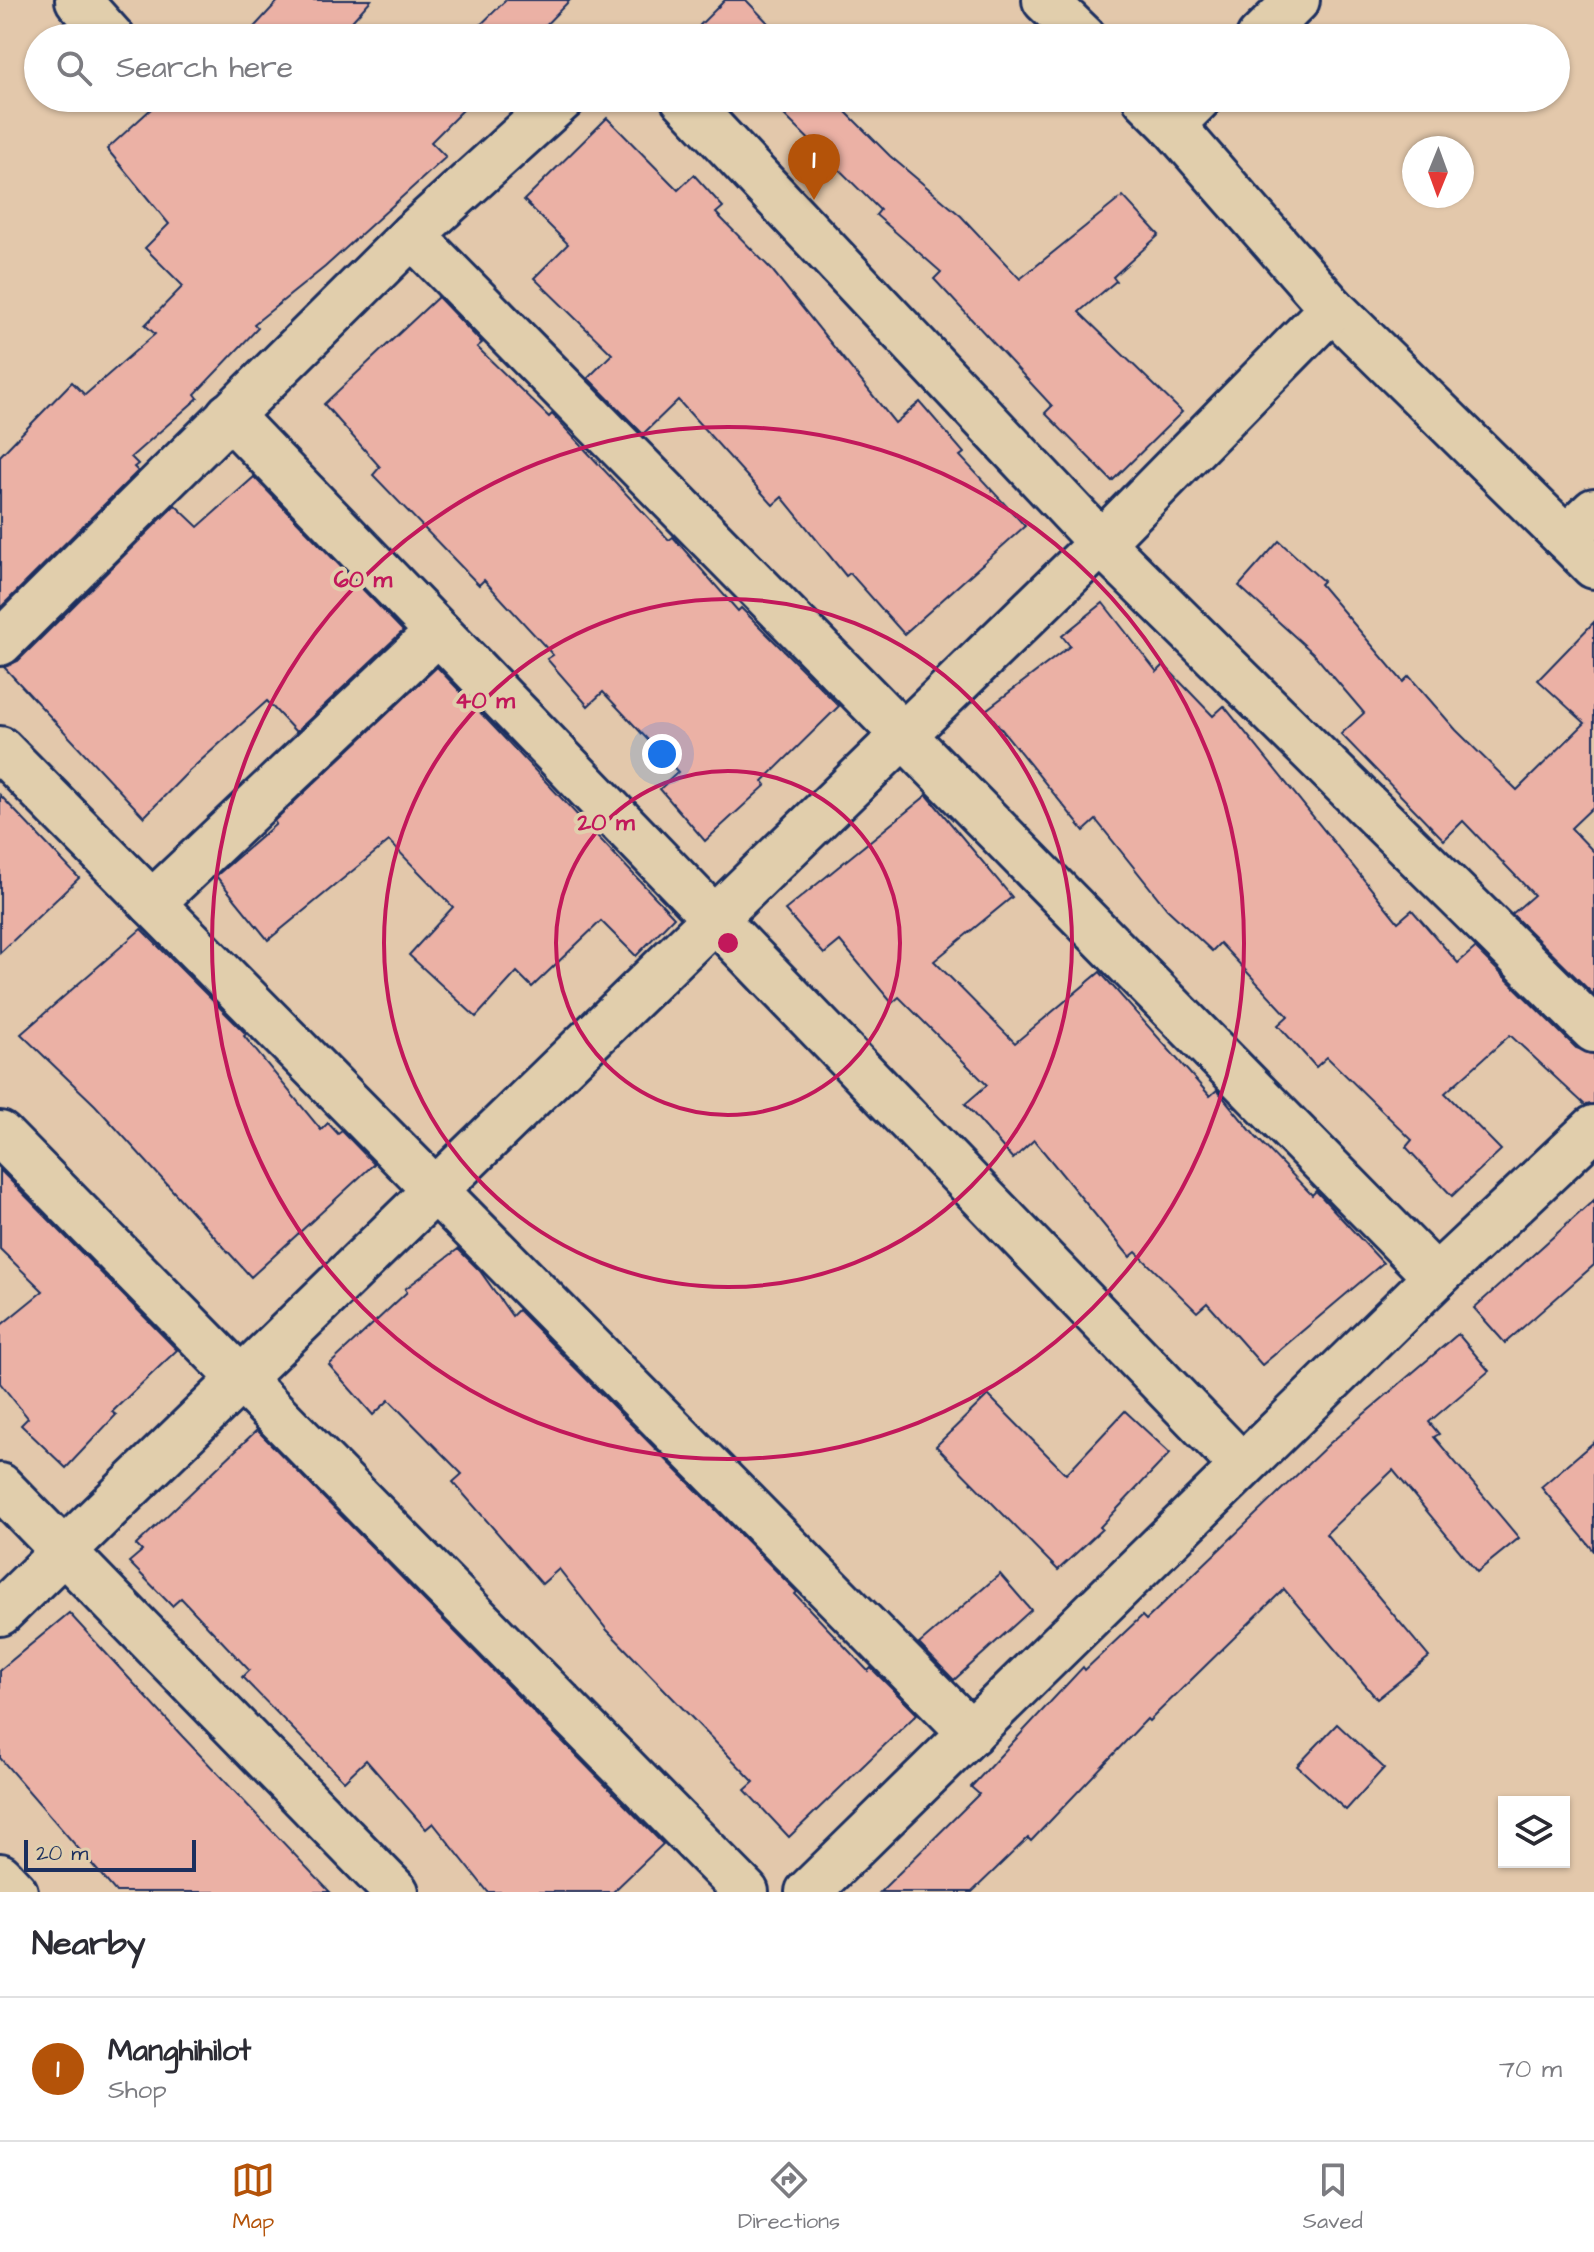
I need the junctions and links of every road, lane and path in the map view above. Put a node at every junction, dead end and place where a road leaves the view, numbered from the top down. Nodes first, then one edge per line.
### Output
1 (78, 0) edge
2 (1045, 0) edge
3 (1297, 0) edge
4 (99, 24) edge
5 (1070, 24) edge
6 (1273, 24) edge
7 (548, 112) edge
8 (696, 112) edge
9 (1176, 112) edge
10 (412, 235) junction
11 (1332, 308) junction
12 (229, 415) junction
13 (1585, 539) edge
14 (1101, 543) junction
15 (438, 632) junction
16 (0, 643) edge
17 (904, 735) junction
18 (0, 749) edge
19 (152, 903) junction
20 (714, 919) junction
21 (1594, 1030) edge
22 (1594, 1128) edge
23 (0, 1134) edge
24 (435, 1190) junction
25 (1436, 1277) junction
26 (241, 1378) junction
27 (1242, 1466) junction
28 (0, 1486) edge
29 (66, 1549) junction
30 (0, 1613) edge
31 (971, 1733) junction
32 (0, 1876) edge
33 (15, 1892) edge
34 (396, 1892) edge
35 (746, 1892) edge
36 (808, 1892) edge

1 - 4 street
2 - 5 street
3 - 6 street
7 - 10 street
8 - 14 street
9 - 11 street
10 - 12 street
10 - 17 street
11 - 13 street
11 - 14 street
12 - 15 street
12 - 16 street
14 - 17 street
14 - 21 street
15 - 19 street
15 - 20 street
17 - 20 street
17 - 25 street
18 - 19 street
19 - 24 street
20 - 24 street
20 - 27 street
22 - 25 street
23 - 26 street
24 - 26 street
24 - 31 street
25 - 27 street
26 - 29 street
26 - 35 street
27 - 31 street
28 - 29 street
29 - 30 street
29 - 34 street
31 - 36 street
32 - 33 street

